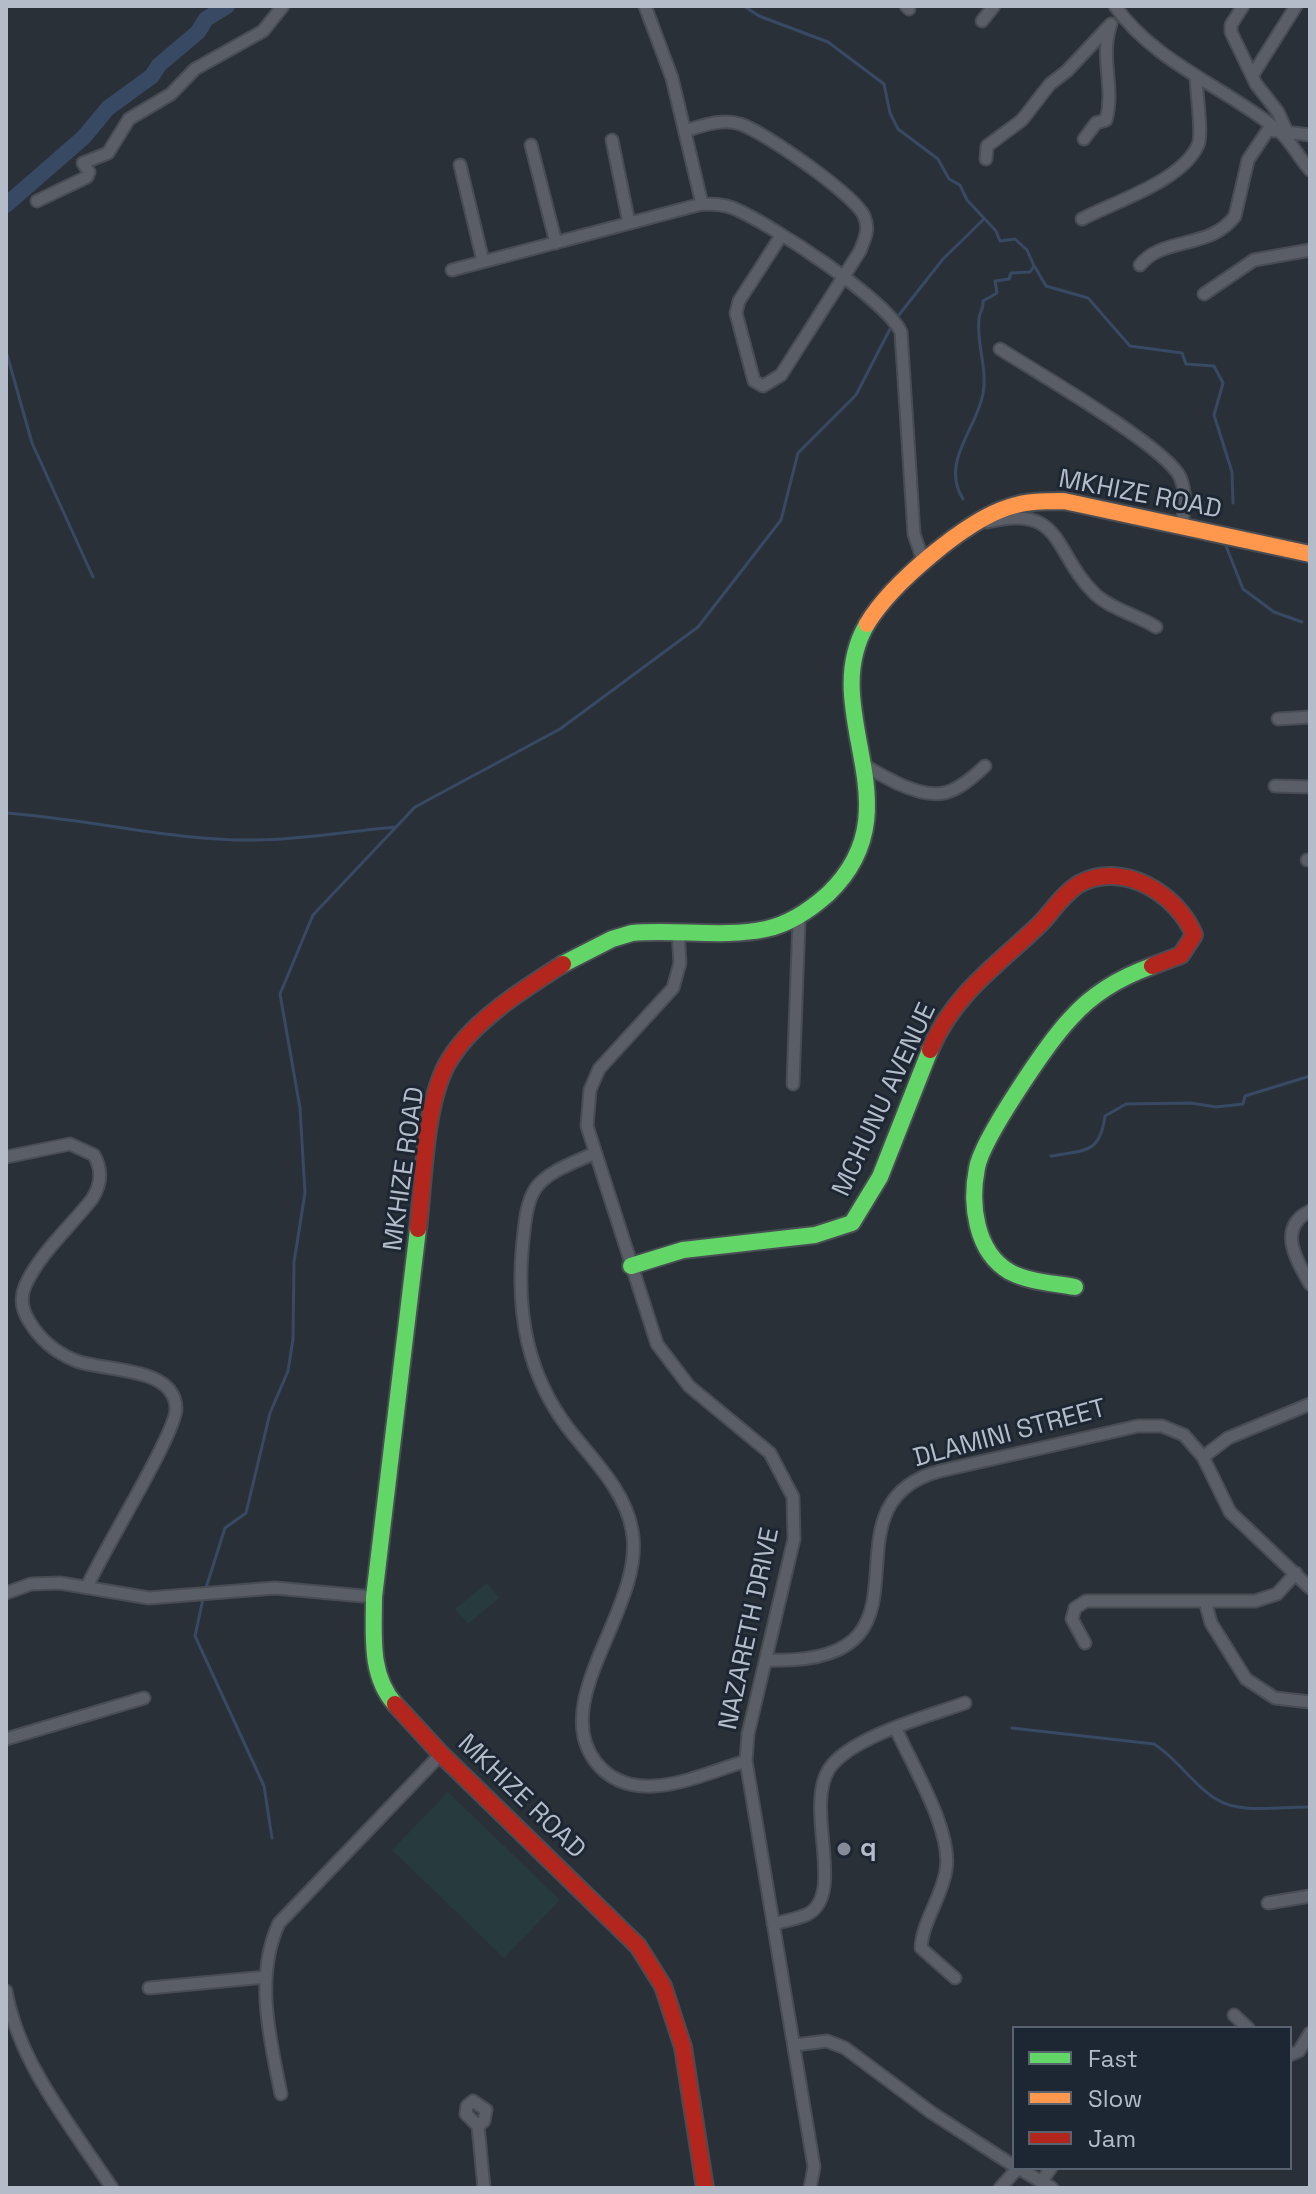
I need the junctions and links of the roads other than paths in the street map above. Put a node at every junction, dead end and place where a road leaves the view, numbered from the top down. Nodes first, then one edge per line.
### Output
1 (283, 6) edge
2 (645, 6) edge
3 (994, 6) edge
4 (1243, 6) edge
5 (1296, 6) edge
6 (1118, 11) edge
7 (982, 21) dead end
8 (1111, 24) junction
9 (1196, 76) junction
10 (1252, 76) junction
11 (685, 131) junction
12 (1284, 132) junction
13 (1310, 135) edge
14 (1084, 139) dead end
15 (612, 140) dead end
16 (531, 145) dead end
17 (986, 159) dead end
18 (460, 165) dead end
19 (1310, 170) edge
20 (37, 201) dead end
21 (702, 204) junction
22 (1082, 219) dead end
23 (629, 223) junction
24 (781, 236) junction
25 (556, 243) junction
26 (1310, 250) edge
27 (483, 261) junction
28 (1140, 265) dead end
29 (452, 270) dead end
30 (843, 277) junction
31 (1204, 294) dead end
32 (1000, 349) dead end
33 (972, 524) junction
34 (1182, 526) junction
35 (1310, 554) edge
36 (924, 563) junction
37 (1156, 627) dead end
38 (1310, 717) edge
39 (1278, 719) dead end
40 (865, 765) junction
41 (985, 766) dead end
42 (1275, 786) dead end
43 (1310, 787) edge
44 (799, 920) junction
45 (678, 932) junction
46 (793, 1084) dead end
47 (593, 1154) junction
48 (6, 1157) edge
49 (1310, 1211) edge
50 (631, 1266) junction
51 (1310, 1284) edge
52 (1075, 1287) dead end
53 (1310, 1404) edge
54 (1203, 1457) junction
55 (1296, 1573) junction
56 (1309, 1582) edge
57 (87, 1587) junction
58 (6, 1593) edge
59 (374, 1597) junction
60 (1205, 1601) junction
61 (1085, 1643) dead end
62 (767, 1660) junction
63 (144, 1698) dead end
64 (1310, 1702) edge
65 (965, 1703) dead end
66 (896, 1729) junction
67 (6, 1739) edge
68 (441, 1754) junction
69 (746, 1761) junction
70 (1310, 1896) edge
71 (1268, 1903) dead end
72 (773, 1924) junction
73 (266, 1977) junction
74 (955, 1978) dead end
75 (149, 1988) dead end
76 (6, 1991) edge
77 (1234, 2015) dead end
78 (1246, 2026) edge
79 (1310, 2033) edge
80 (795, 2045) junction
81 (1307, 2046) edge
82 (281, 2094) dead end
83 (478, 2126) dead end
84 (1012, 2164) edge
85 (1015, 2170) edge
86 (1022, 2170) edge
87 (1046, 2185) edge
88 (112, 2188) edge
89 (484, 2188) edge
90 (705, 2188) edge
91 (810, 2188) edge
92 (1000, 2188) edge

1 - 20 street
2 - 11 street
3 - 7 street
4 - 10 street
5 - 10 street
6 - 8 street
6 - 9 street
8 - 14 street
8 - 17 street
9 - 12 street
9 - 22 street
10 - 12 street
11 - 21 street
11 - 30 street
12 - 13 street
12 - 19 street
12 - 28 street
15 - 23 street
16 - 25 street
18 - 27 street
21 - 23 street
21 - 24 street
23 - 25 street
24 - 30 street
24 - 30 street
25 - 27 street
26 - 31 street
27 - 29 street
30 - 36 street
32 - 34 street
33 - 34 street, MKHIZE ROAD
33 - 36 street, MKHIZE ROAD
33 - 37 street
34 - 35 street, MKHIZE ROAD
36 - 40 street, MKHIZE ROAD
38 - 39 street
40 - 41 street
40 - 44 street, MKHIZE ROAD
42 - 43 street
44 - 45 street, MKHIZE ROAD
44 - 46 street
45 - 47 street, NAZARETH DRIVE
45 - 59 street, MKHIZE ROAD
47 - 50 street, NAZARETH DRIVE
47 - 69 street
48 - 57 street
49 - 51 street
50 - 52 street, MCHUNU AVENUE
50 - 62 street, NAZARETH DRIVE
53 - 54 street
54 - 55 street, DLAMINI STREET
54 - 62 street, DLAMINI STREET
55 - 56 street, DLAMINI STREET
55 - 60 street
57 - 58 street
57 - 59 street
59 - 68 street, MKHIZE ROAD
60 - 61 street
60 - 64 street
62 - 69 street, NAZARETH DRIVE
63 - 67 street
65 - 66 street
66 - 72 street
66 - 74 street
68 - 73 street
68 - 90 street, MKHIZE ROAD
69 - 72 street, NAZARETH DRIVE
70 - 71 street
72 - 80 street, NAZARETH DRIVE
73 - 75 street
73 - 82 street
76 - 88 street
77 - 78 street
79 - 81 street
80 - 84 street
80 - 91 street, NAZARETH DRIVE
83 - 89 street
85 - 92 street
86 - 87 street

